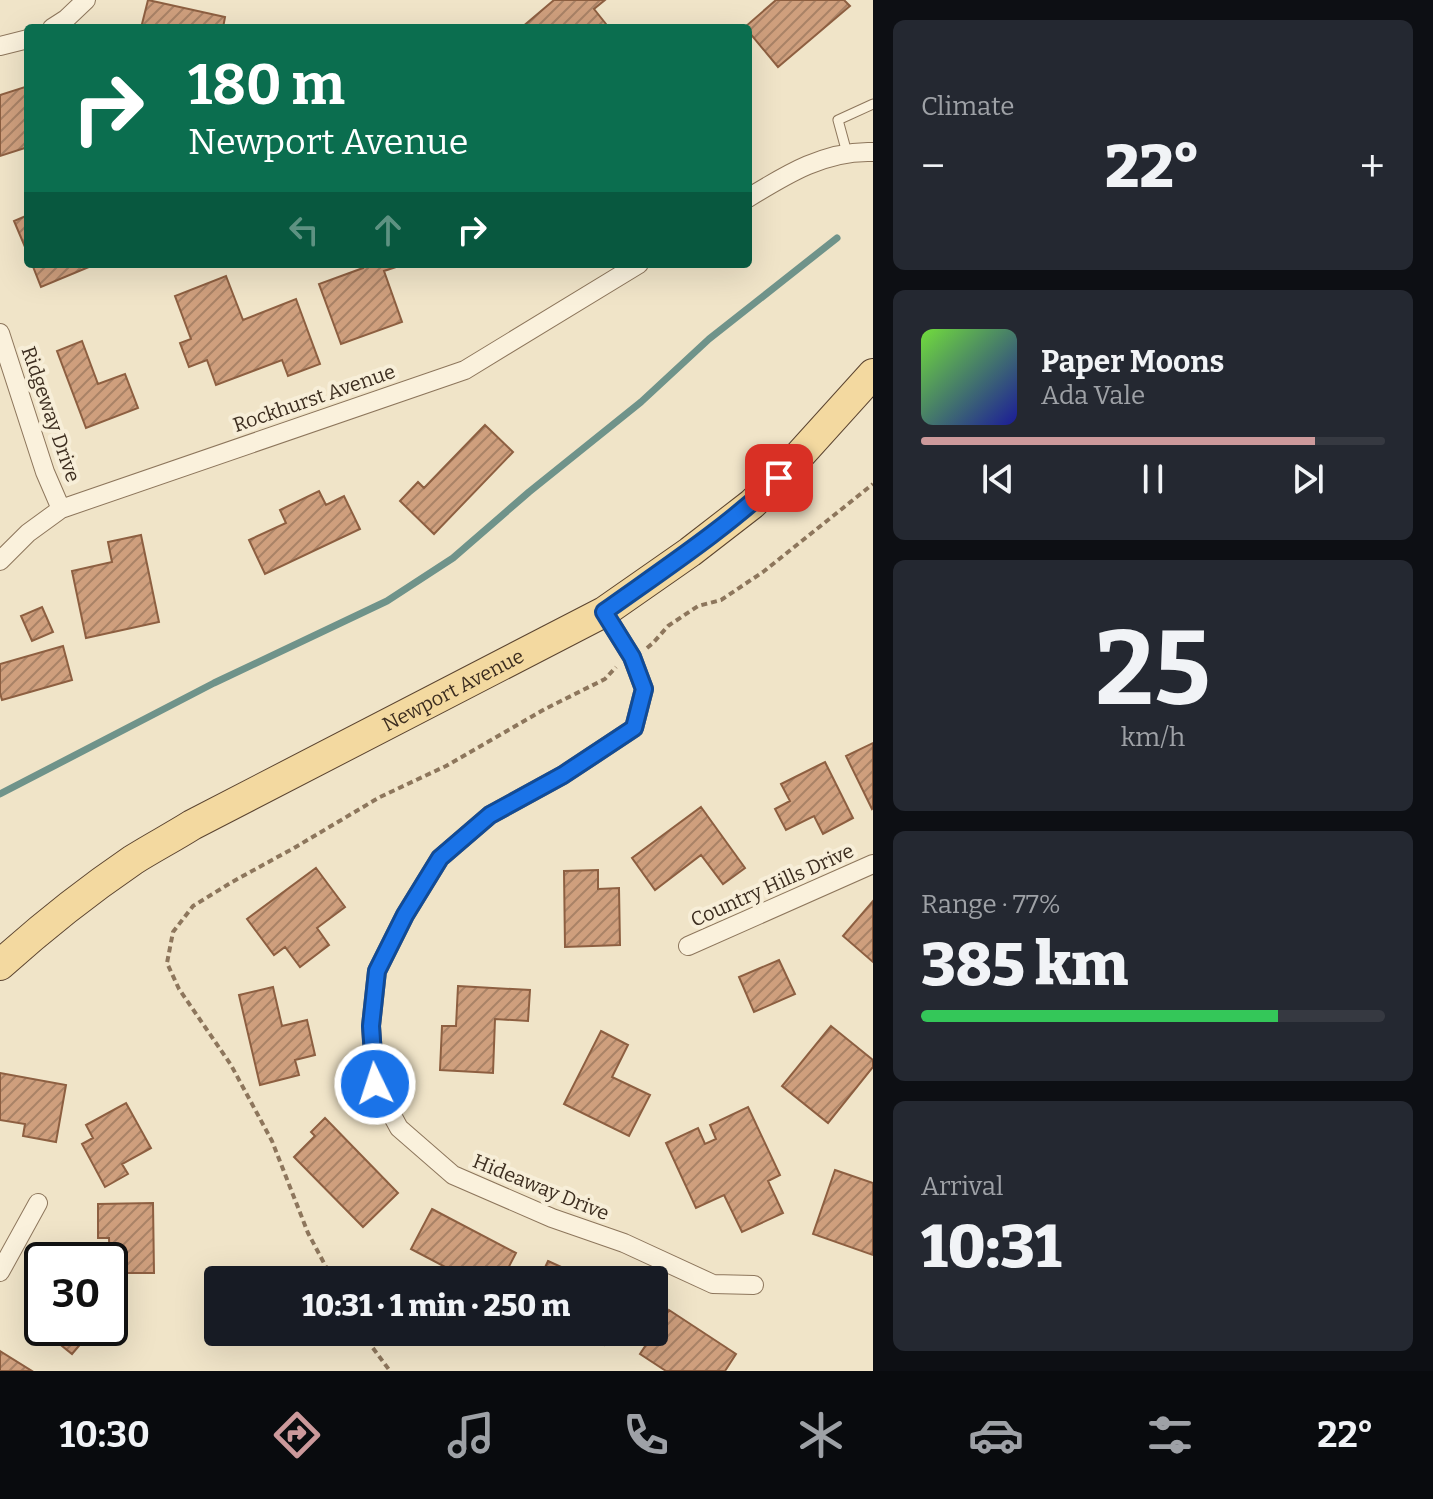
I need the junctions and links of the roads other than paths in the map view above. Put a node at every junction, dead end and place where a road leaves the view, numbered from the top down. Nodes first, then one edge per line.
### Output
1 (86, 0) edge
2 (58, 24) edge
3 (24, 40) edge
4 (0, 46) edge
5 (873, 104) edge
6 (873, 152) edge
7 (847, 153) junction
8 (752, 196) edge
9 (632, 268) edge
10 (0, 333) edge
11 (873, 374) edge
12 (61, 509) junction
13 (0, 561) edge
14 (604, 612) junction
15 (873, 864) edge
16 (688, 946) dead end
17 (0, 965) edge
18 (38, 1203) dead end
19 (0, 1272) edge
20 (754, 1285) dead end

1 - 2 street
3 - 4 street
5 - 7 lane
6 - 7 street
7 - 8 street
9 - 12 street, Rockhurst Avenue
10 - 12 street, Ridgeway Drive
11 - 14 main road, Newport Avenue
12 - 13 street, Rockhurst Avenue
14 - 17 main road, Newport Avenue
14 - 20 street, Hideaway Drive
15 - 16 street, Country Hills Drive
18 - 19 street

